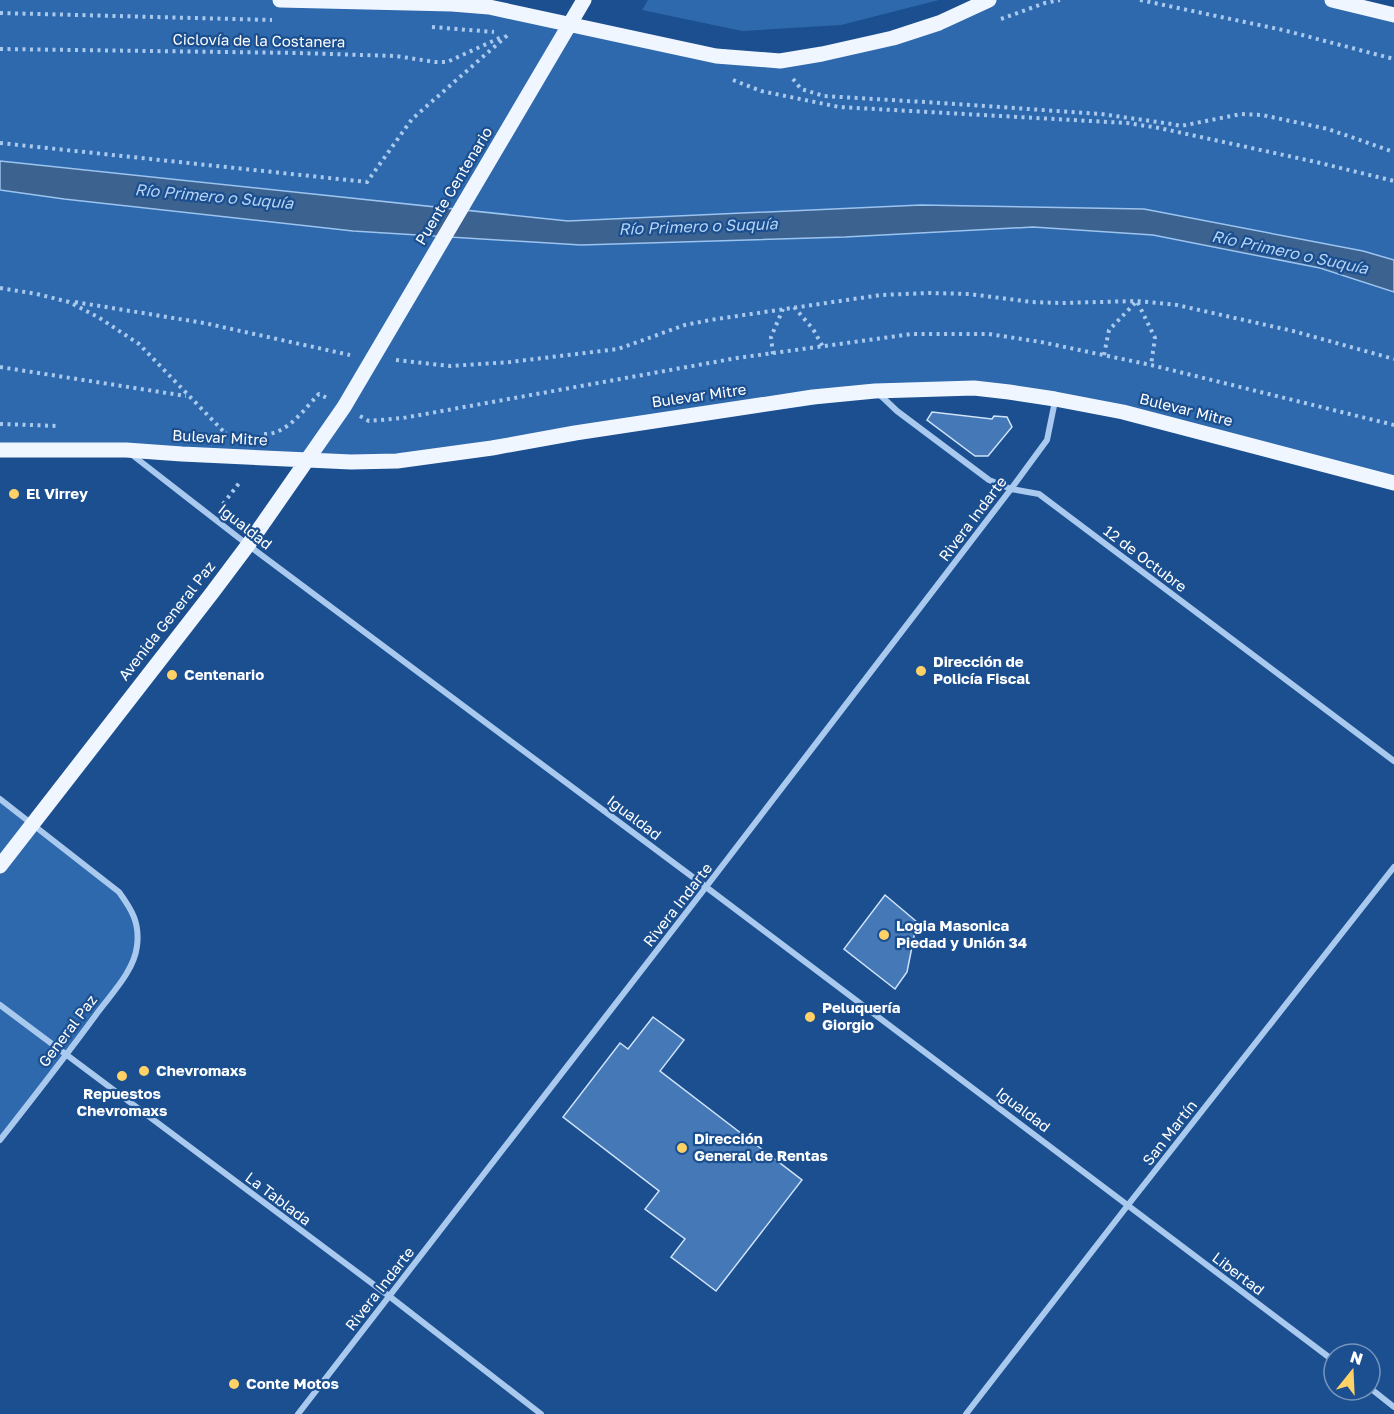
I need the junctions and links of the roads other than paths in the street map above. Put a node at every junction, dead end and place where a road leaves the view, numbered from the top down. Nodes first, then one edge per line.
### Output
1 (280, 0) edge
2 (584, 0) edge
3 (989, 0) edge
4 (1332, 0) edge
5 (1394, 15) edge
6 (354, 390) joint
7 (875, 391) junction
8 (1055, 399) junction
9 (0, 450) edge
10 (126, 450) junction
11 (306, 460) junction
12 (1394, 483) edge
13 (1011, 489) junction
14 (248, 545) junction
15 (1394, 761) edge
16 (0, 799) edge
17 (33, 824) junction
18 (0, 867) edge
19 (1394, 867) edge
20 (706, 888) junction
21 (0, 1005) edge
22 (66, 1056) junction
23 (0, 1140) edge
24 (1128, 1205) junction
25 (389, 1296) junction
26 (1322, 1352) edge
27 (1382, 1398) edge
28 (1394, 1407) edge
29 (298, 1414) edge
30 (541, 1414) edge
31 (966, 1414) edge

1 - 3 main road
2 - 6 main road, Puente Centenario
4 - 5 main road
6 - 11 main road, Avenida General Paz
7 - 8 main road, Bulevar Mitre
7 - 11 main road, Bulevar Mitre
7 - 13 street, 12 de Octubre
8 - 12 main road, Bulevar Mitre
8 - 13 street, Rivera Indarte
9 - 10 main road, Bulevar Mitre
10 - 11 main road, Bulevar Mitre
10 - 14 street, Igualdad
11 - 14 main road, Avenida General Paz
13 - 15 street, 12 de Octubre
13 - 20 street, Rivera Indarte
14 - 17 main road, Avenida General Paz
14 - 20 street, Igualdad
16 - 17 street
17 - 18 main road, Avenida General Paz
17 - 22 street, General Paz
19 - 24 street, San Martín
20 - 24 street, Igualdad
20 - 25 street, Rivera Indarte
21 - 22 street, La Tablada
22 - 23 street, General Paz
22 - 25 street, La Tablada
24 - 26 street, Libertad
24 - 31 street, San Martín
25 - 29 street, Rivera Indarte
25 - 30 street, La Tablada
27 - 28 street

